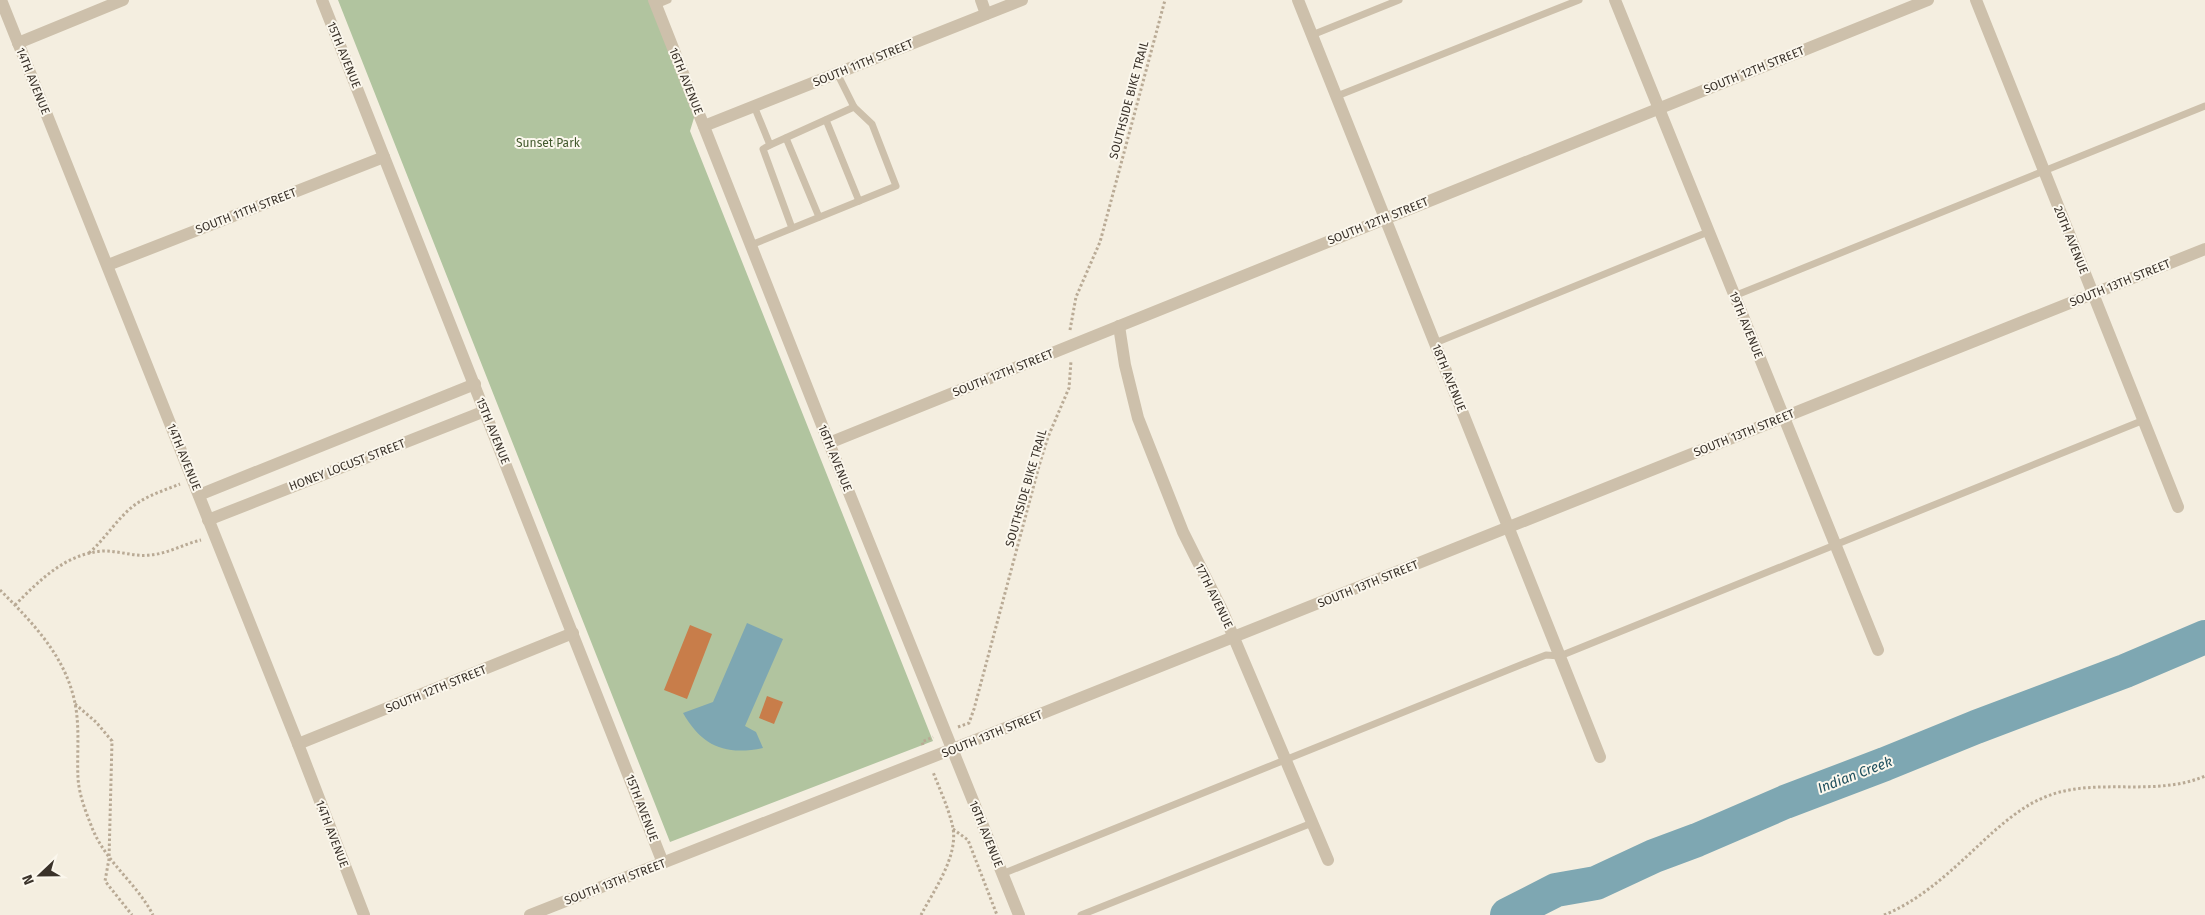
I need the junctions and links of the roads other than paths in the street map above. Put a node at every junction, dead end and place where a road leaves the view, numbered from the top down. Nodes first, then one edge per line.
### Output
1 (1, 0) edge
2 (123, 0) edge
3 (322, 0) edge
4 (668, 0) edge
5 (981, 0) edge
6 (1022, 0) edge
7 (1298, 0) edge
8 (1398, 0) edge
9 (1579, 0) edge
10 (1616, 0) edge
11 (1928, 0) edge
12 (1976, 0) edge
13 (655, 2) edge
14 (986, 14) junction
15 (1312, 35) junction
16 (18, 43) junction
17 (837, 73) junction
18 (1337, 96) junction
19 (754, 106) junction
20 (2205, 106) edge
21 (854, 107) junction
22 (1659, 108) junction
23 (826, 120) junction
24 (704, 126) junction
25 (786, 138) junction
26 (770, 145) junction
27 (384, 157) junction
28 (2043, 171) junction
29 (859, 201) junction
30 (819, 217) junction
31 (1385, 218) junction
32 (792, 228) junction
33 (1708, 232) junction
34 (751, 245) junction
35 (2205, 249) edge
36 (108, 265) junction
37 (2093, 294) junction
38 (1734, 296) junction
39 (1119, 326) junction
40 (1435, 343) junction
41 (475, 384) junction
42 (485, 411) junction
43 (1783, 417) junction
44 (2144, 420) junction
45 (829, 443) junction
46 (199, 495) junction
47 (2178, 507) dead end
48 (208, 520) junction
49 (1509, 528) junction
50 (1835, 544) junction
51 (573, 633) junction
52 (1234, 637) junction
53 (1878, 650) dead end
54 (1560, 656) junction
55 (298, 744) junction
56 (952, 750) junction
57 (1600, 757) dead end
58 (1285, 760) junction
59 (1312, 823) junction
60 (1328, 860) dead end
61 (663, 863) junction
62 (1002, 874) junction
63 (364, 915) edge
64 (530, 915) edge
65 (1019, 915) edge
66 (1081, 915) edge

1 - 16 street, 14TH AVENUE
2 - 16 street
3 - 27 street, 15TH AVENUE
4 - 13 lane
5 - 14 street
6 - 14 street, SOUTH 11TH STREET
7 - 15 street, 18TH AVENUE
8 - 15 lane
9 - 18 lane
10 - 22 street, 19TH AVENUE
11 - 22 street, SOUTH 12TH STREET
12 - 28 street, 20TH AVENUE
13 - 24 street, 16TH AVENUE
14 - 17 street, SOUTH 11TH STREET
15 - 18 street, 18TH AVENUE
16 - 36 street, 14TH AVENUE
17 - 19 street, SOUTH 11TH STREET
17 - 21 lane
18 - 31 street, 18TH AVENUE
19 - 24 street, SOUTH 11TH STREET
19 - 26 lane
20 - 28 lane
21 - 23 lane
21 - 29 lane
22 - 31 street, SOUTH 12TH STREET
22 - 33 street, 19TH AVENUE
23 - 25 lane
23 - 29 lane
24 - 34 street, 16TH AVENUE
25 - 26 lane
25 - 30 lane
26 - 32 lane
27 - 36 street, SOUTH 11TH STREET
27 - 41 street, 15TH AVENUE
28 - 37 street, 20TH AVENUE
28 - 38 lane
29 - 30 lane
30 - 32 lane
31 - 39 street, SOUTH 12TH STREET
31 - 40 street, 18TH AVENUE
32 - 34 lane
33 - 38 street, 19TH AVENUE
33 - 40 lane
34 - 45 street, 16TH AVENUE
35 - 37 street, SOUTH 13TH STREET
36 - 46 street, 14TH AVENUE
37 - 43 street, SOUTH 13TH STREET
37 - 44 street, 20TH AVENUE
38 - 43 street, 19TH AVENUE
39 - 45 street, SOUTH 12TH STREET
39 - 52 street, 17TH AVENUE
40 - 49 street, 18TH AVENUE
41 - 42 street, 15TH AVENUE
41 - 46 street
42 - 48 street, HONEY LOCUST STREET
42 - 51 street, 15TH AVENUE
43 - 49 street, SOUTH 13TH STREET
43 - 50 street, 19TH AVENUE
44 - 47 street, 20TH AVENUE
44 - 50 lane
45 - 56 street, 16TH AVENUE
46 - 48 street, 14TH AVENUE
48 - 55 street, 14TH AVENUE
49 - 52 street, SOUTH 13TH STREET
49 - 54 street, 18TH AVENUE
50 - 53 street, 19TH AVENUE
50 - 54 lane
51 - 55 street, SOUTH 12TH STREET
51 - 61 street, 15TH AVENUE
52 - 56 street, SOUTH 13TH STREET
52 - 58 street, 17TH AVENUE
54 - 57 street, 18TH AVENUE
54 - 58 lane
55 - 63 street, 14TH AVENUE
56 - 61 street, SOUTH 13TH STREET
56 - 62 street, 16TH AVENUE
58 - 59 street, 17TH AVENUE
58 - 62 lane
59 - 60 street, 17TH AVENUE
59 - 66 lane
61 - 64 street, SOUTH 13TH STREET
62 - 65 street, 16TH AVENUE

